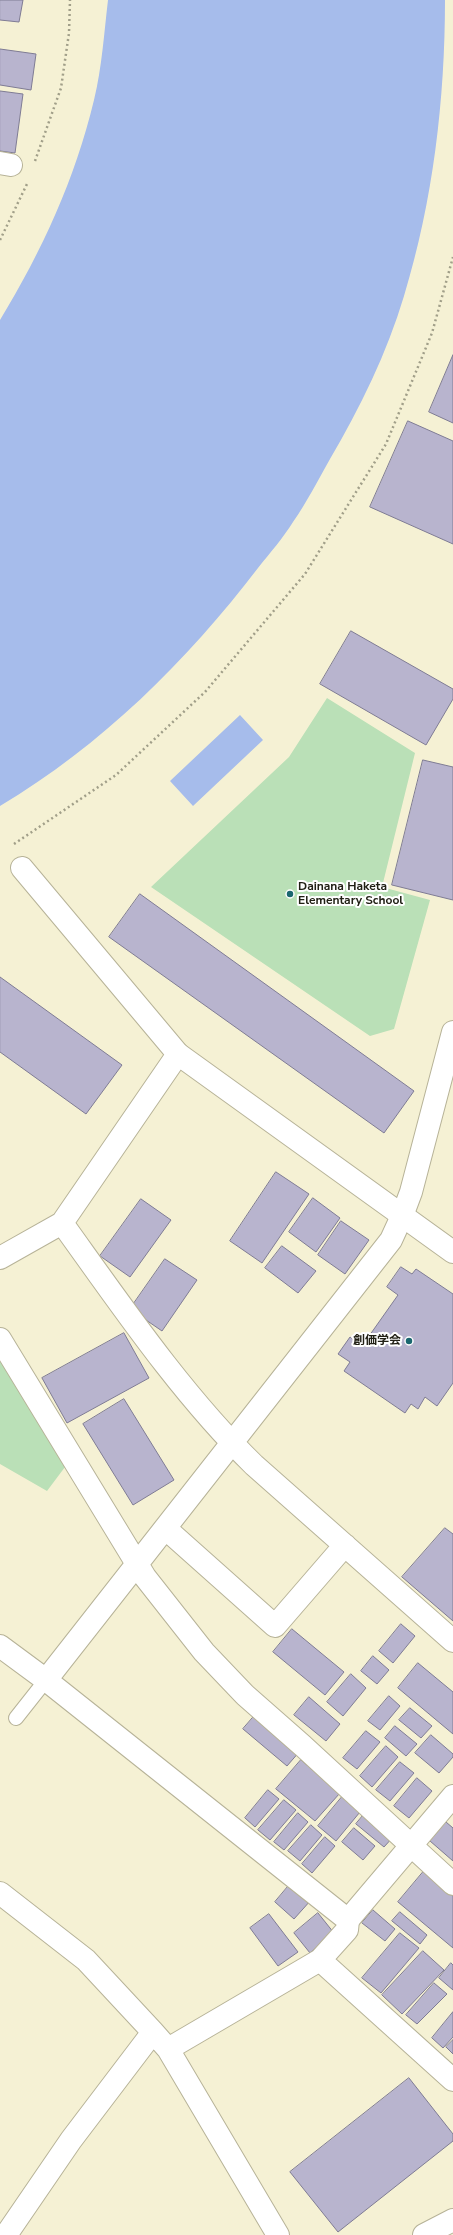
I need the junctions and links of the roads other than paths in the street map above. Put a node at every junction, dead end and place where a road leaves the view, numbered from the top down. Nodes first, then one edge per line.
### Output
1 (22, 868) dead end
2 (452, 1042) edge
3 (178, 1054) junction
4 (402, 1216) junction
5 (62, 1223) junction
6 (453, 1252) edge
7 (0, 1258) edge
8 (0, 1339) edge
9 (233, 1444) junction
10 (165, 1528) junction
11 (345, 1545) junction
12 (138, 1563) junction
13 (453, 1641) edge
14 (3, 1655) edge
15 (46, 1680) junction
16 (16, 1718) dead end
17 (453, 1796) edge
18 (410, 1846) junction
19 (453, 1884) edge
20 (0, 1893) edge
21 (348, 1920) junction
22 (320, 1960) junction
23 (153, 2032) junction
24 (168, 2049) junction
25 (453, 2080) edge
26 (453, 2220) edge
27 (0, 2232) edge
28 (4, 2235) edge
29 (278, 2235) edge
30 (424, 2235) edge

1 - 3 street
2 - 4 street
3 - 4 street
3 - 5 street
4 - 6 street
4 - 9 street
5 - 7 street
5 - 9 street
8 - 12 street
9 - 10 street
9 - 11 street
10 - 11 street
10 - 12 street
11 - 13 street
12 - 15 street
12 - 18 street
14 - 15 street
15 - 16 lane
15 - 21 street
17 - 18 street
18 - 19 street
18 - 21 street
20 - 23 street
21 - 22 street
22 - 24 street
22 - 25 street
23 - 24 street
23 - 28 street
24 - 29 street
26 - 30 street
27 - 28 street

